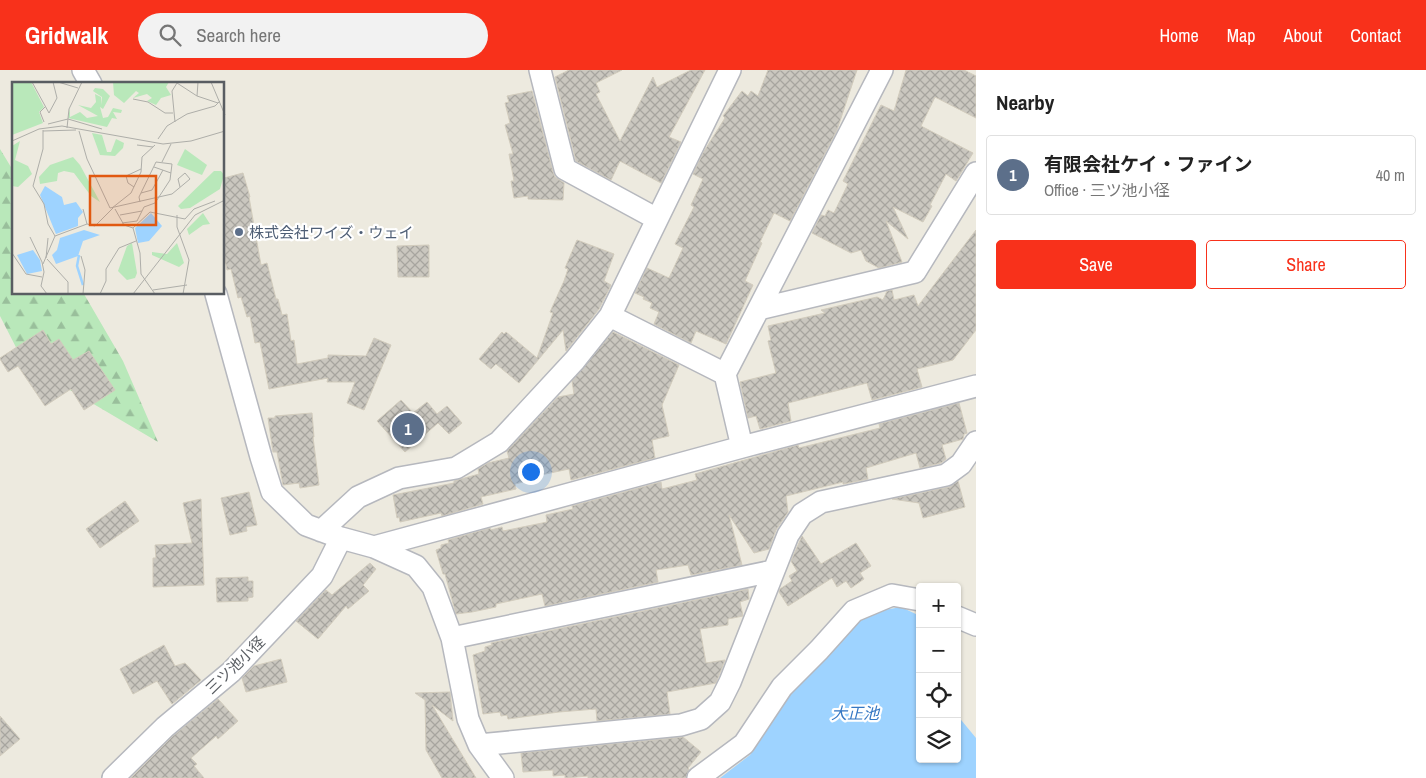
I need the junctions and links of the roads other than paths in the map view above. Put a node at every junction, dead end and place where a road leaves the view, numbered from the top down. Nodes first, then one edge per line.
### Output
1 (84, 70) edge
2 (540, 70) edge
3 (730, 70) edge
4 (882, 70) edge
5 (90, 82) edge
6 (976, 173) edge
7 (657, 218) junction
8 (216, 295) edge
9 (759, 309) junction
10 (610, 316) junction
11 (725, 374) junction
12 (976, 386) edge
13 (976, 442) edge
14 (742, 447) junction
15 (321, 531) junction
16 (340, 538) junction
17 (374, 547) junction
18 (773, 571) junction
19 (916, 599) edge
20 (961, 618) edge
21 (976, 625) edge
22 (452, 638) junction
23 (479, 746) junction
24 (113, 778) edge
25 (503, 778) edge
26 (698, 778) edge

1 - 5 street
2 - 7 street
3 - 7 street
4 - 9 street
6 - 9 street
7 - 10 street
8 - 15 street
9 - 11 street
10 - 11 street
10 - 15 street
11 - 14 street
12 - 14 street
13 - 18 street
14 - 17 street
15 - 16 street
16 - 17 street
16 - 24 street, 三ツ池小径
17 - 22 street
18 - 22 street
18 - 23 street
19 - 26 street
20 - 21 street
22 - 23 street
23 - 25 street

